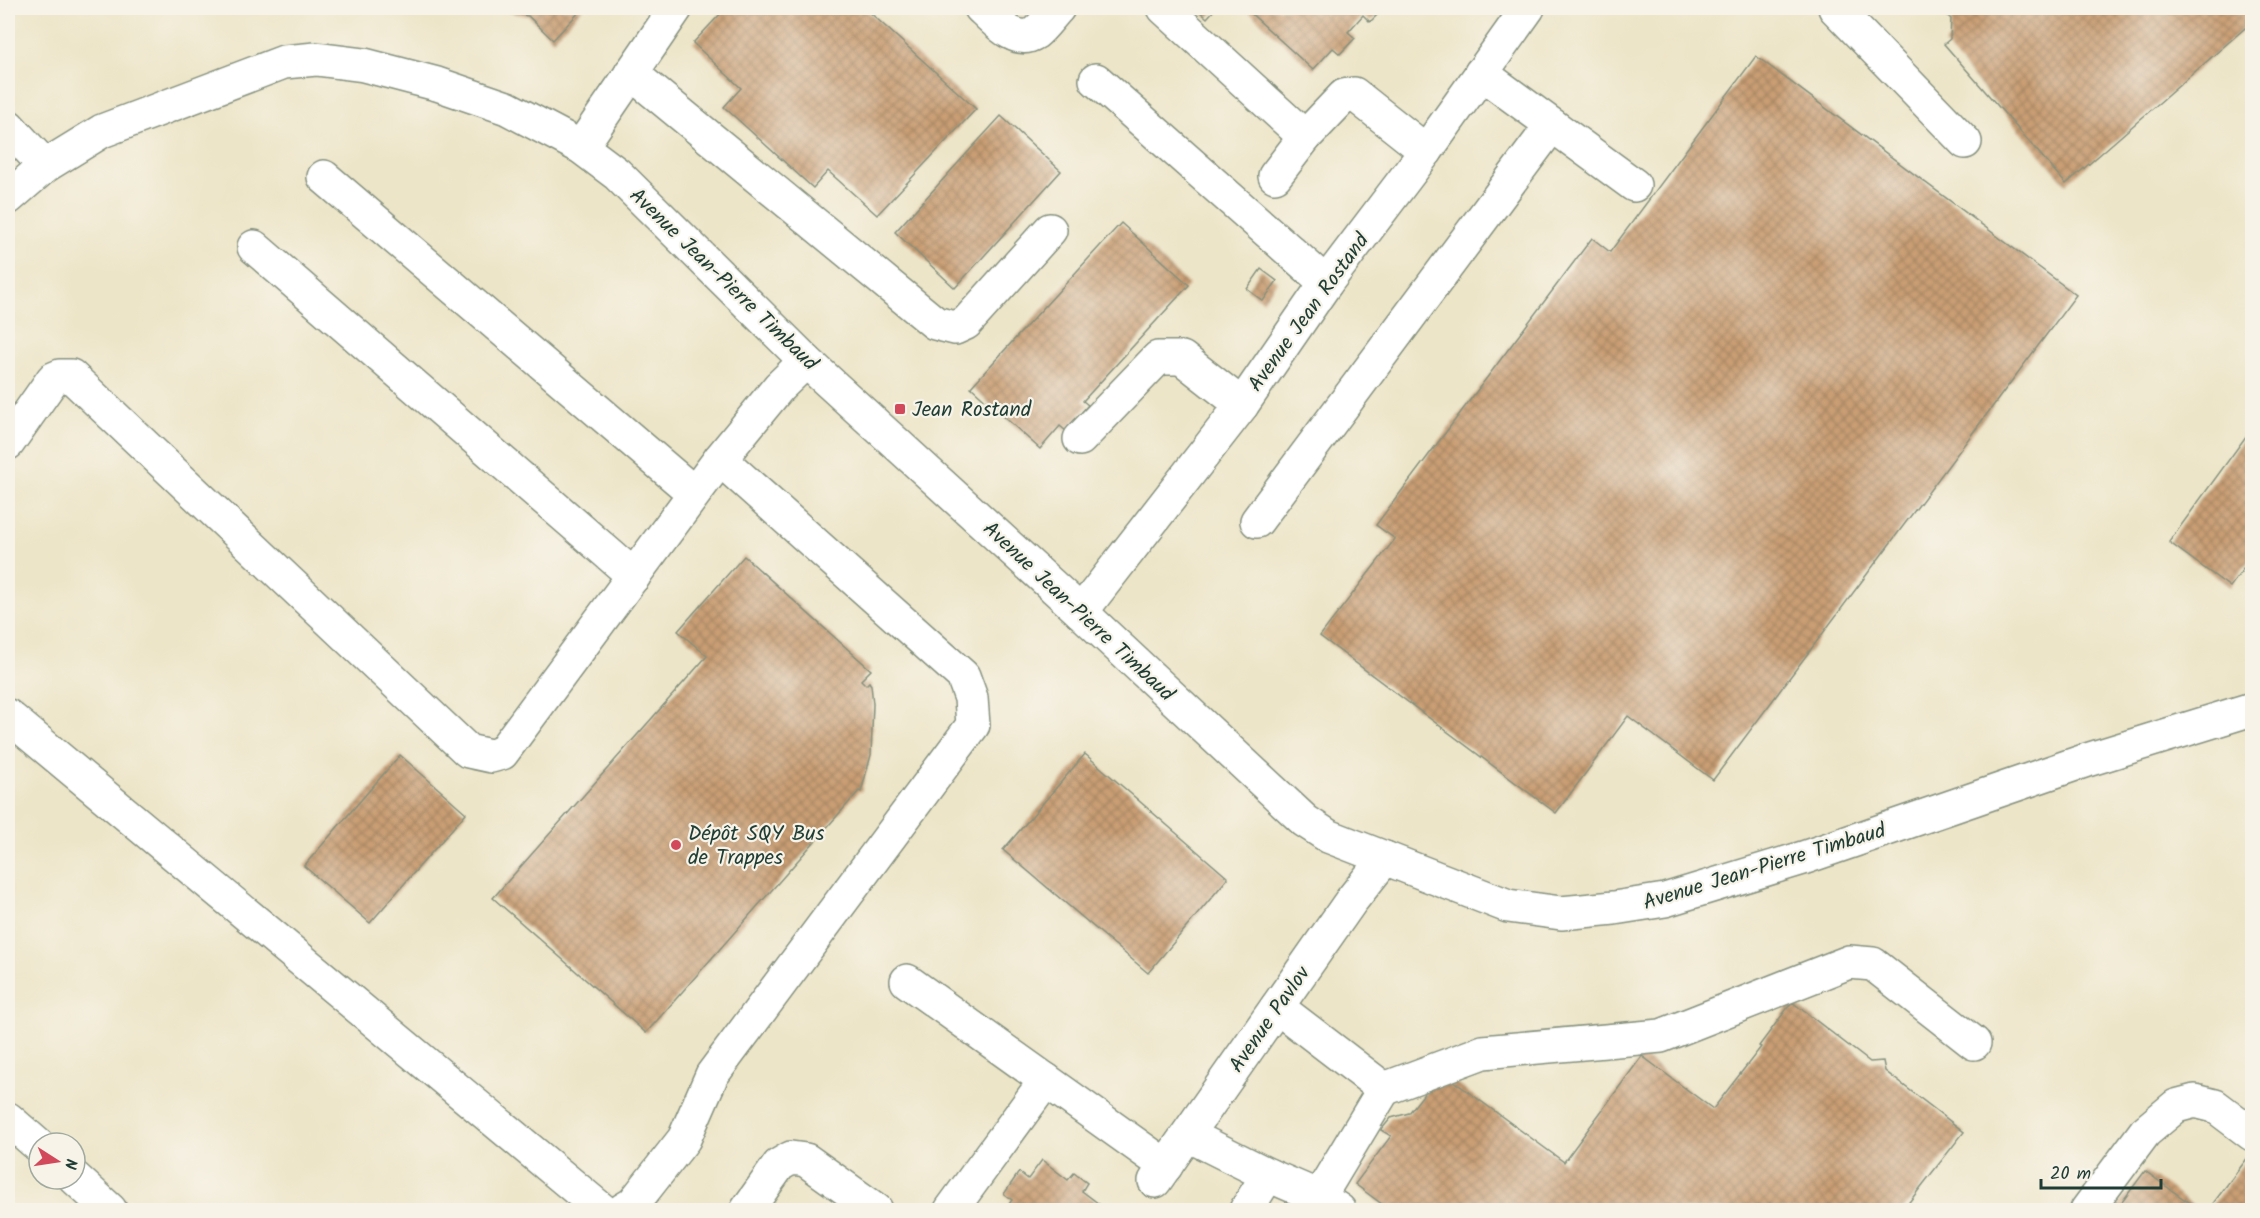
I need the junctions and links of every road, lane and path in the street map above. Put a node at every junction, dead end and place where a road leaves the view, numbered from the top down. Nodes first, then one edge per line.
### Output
1 (676, 8) edge
2 (981, 8) edge
3 (1058, 8) edge
4 (1164, 8) edge
5 (1528, 8) edge
6 (1835, 8) edge
7 (631, 73) junction
8 (1481, 74) junction
9 (1096, 80) dead end
10 (1552, 125) junction
11 (8, 126) edge
12 (1305, 137) junction
13 (1965, 142) dead end
14 (581, 147) junction
15 (1426, 151) junction
16 (45, 166) junction
17 (324, 177) dead end
18 (1275, 177) dead end
19 (1634, 186) dead end
20 (8, 198) edge
21 (1050, 230) dead end
22 (254, 248) dead end
23 (1326, 283) junction
24 (806, 361) junction
25 (1242, 405) junction
26 (1080, 439) dead end
27 (8, 443) edge
28 (720, 459) junction
29 (694, 493) junction
30 (1257, 521) dead end
31 (634, 576) junction
32 (1082, 612) junction
33 (2253, 709) edge
34 (8, 716) edge
35 (1385, 858) junction
36 (907, 981) dead end
37 (1277, 1006) junction
38 (1974, 1043) dead end
39 (1046, 1080) junction
40 (1384, 1089) junction
41 (8, 1119) edge
42 (2253, 1134) edge
43 (1188, 1135) junction
44 (27, 1136) edge
45 (1268, 1175) junction
46 (87, 1189) edge
47 (1329, 1204) edge
48 (110, 1210) edge
49 (602, 1210) edge
50 (623, 1210) edge
51 (747, 1210) edge
52 (876, 1210) edge
53 (951, 1210) edge
54 (1246, 1210) edge
55 (2087, 1210) edge

1 - 7 street
2 - 3 street
4 - 12 street
5 - 8 street, Avenue Jean Rostand
6 - 13 street
7 - 14 street
7 - 21 street
8 - 10 street
8 - 15 street, Avenue Jean Rostand
9 - 23 street
10 - 19 street
10 - 30 street
11 - 16 street
12 - 15 street
12 - 18 street
14 - 16 street, Avenue Jean-Pierre Timbaud
14 - 24 street, Avenue Jean-Pierre Timbaud
15 - 23 street, Avenue Jean Rostand
16 - 20 street, Avenue Jean-Pierre Timbaud
17 - 29 street
22 - 31 street
23 - 25 street, Avenue Jean Rostand
24 - 28 street
24 - 32 street, Avenue Jean-Pierre Timbaud
25 - 26 street
25 - 32 street, Avenue Jean Rostand
27 - 31 street
28 - 29 street
28 - 50 street
29 - 31 street
32 - 35 street, Avenue Jean-Pierre Timbaud
33 - 35 street, Avenue Jean-Pierre Timbaud
34 - 49 street
35 - 37 street, Avenue Pavlov
36 - 39 street
37 - 40 street
37 - 43 street, Avenue Pavlov
38 - 40 street
39 - 43 street, Avenue Pavlov
39 - 53 street
40 - 47 street
41 - 44 street
42 - 55 street
43 - 45 street
45 - 47 street
45 - 54 street
46 - 48 street
51 - 52 street

